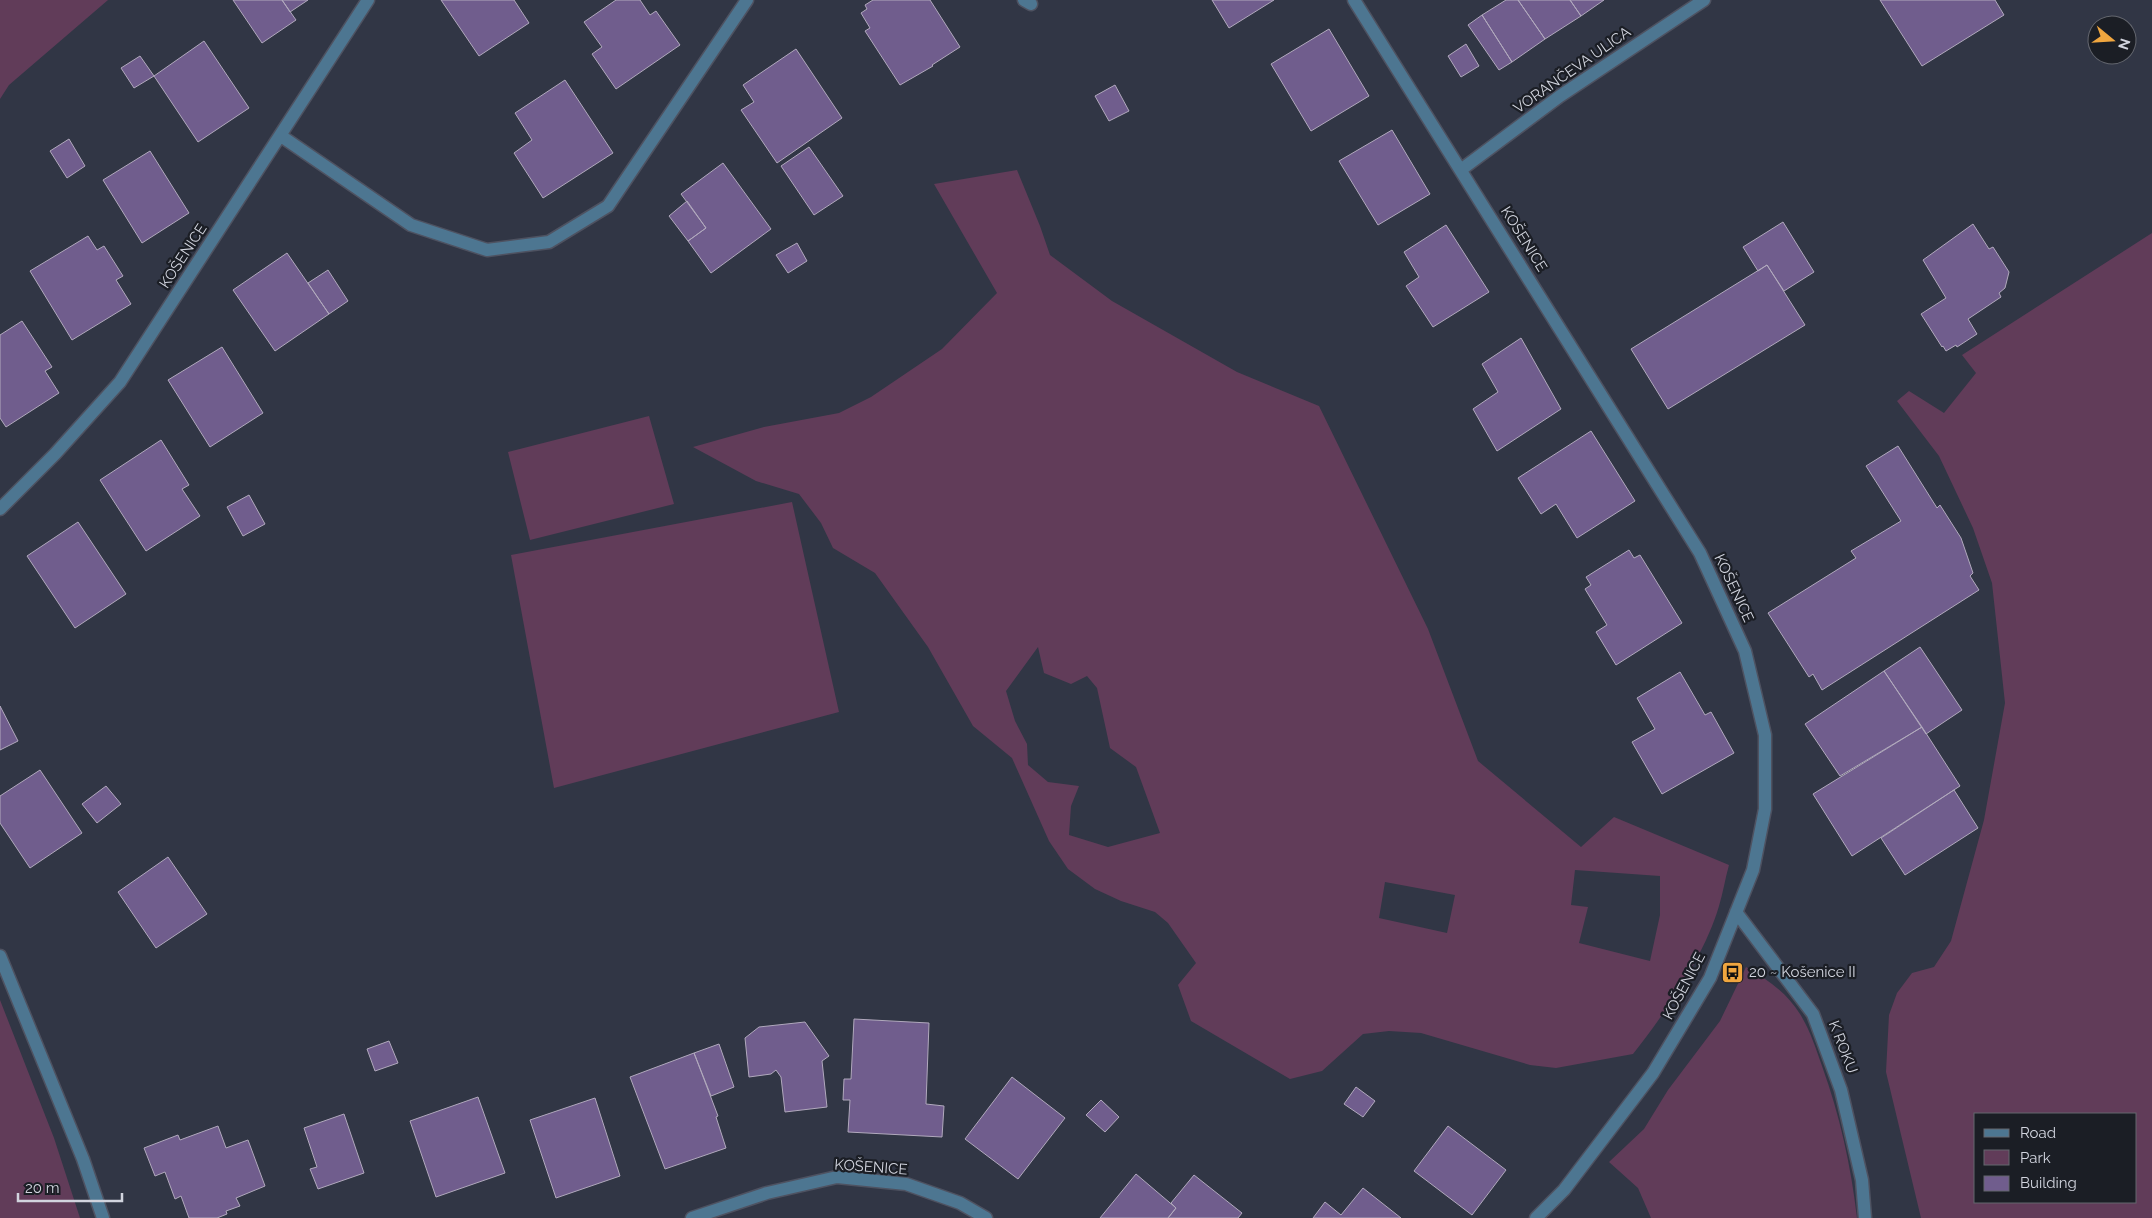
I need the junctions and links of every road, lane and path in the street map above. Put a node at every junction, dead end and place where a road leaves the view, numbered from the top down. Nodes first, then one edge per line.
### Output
1 (368, 0) edge
2 (747, 0) edge
3 (1354, 0) edge
4 (1704, 0) edge
5 (281, 136) junction
6 (1462, 169) junction
7 (0, 509) edge
8 (1736, 912) junction
9 (0, 956) edge
10 (103, 1218) edge
11 (692, 1218) edge
12 (986, 1218) edge
13 (1536, 1218) edge
14 (1865, 1218) edge

1 - 5 street, KOŠENICE
2 - 5 street
3 - 6 street, KOŠENICE
4 - 6 street, VORANČEVA ULICA
5 - 7 street, KOŠENICE
6 - 8 street, KOŠENICE
8 - 13 street, KOŠENICE
8 - 14 street, K ROKU
9 - 10 street
11 - 12 street, KOŠENICE

